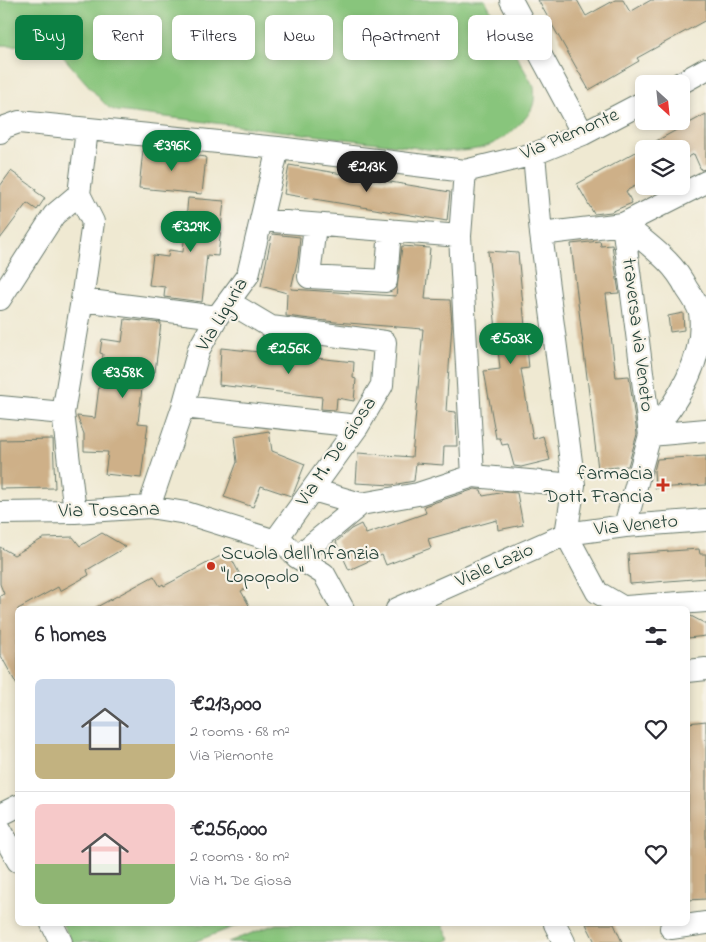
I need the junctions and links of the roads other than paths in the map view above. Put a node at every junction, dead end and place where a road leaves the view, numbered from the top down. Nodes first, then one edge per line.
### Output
1 (511, 0) edge
2 (706, 69) edge
3 (690, 78) edge
4 (635, 107) edge
5 (6, 123) edge
6 (87, 130) junction
7 (583, 134) junction
8 (278, 148) junction
9 (534, 154) junction
10 (465, 171) junction
11 (706, 182) edge
12 (80, 194) junction
13 (261, 220) junction
14 (623, 224) junction
15 (315, 225) junction
16 (390, 230) junction
17 (541, 234) junction
18 (460, 236) junction
19 (0, 299) edge
20 (82, 300) junction
21 (223, 310) junction
22 (0, 407) edge
23 (183, 407) junction
24 (63, 413) junction
25 (358, 426) junction
26 (706, 430) edge
27 (650, 435) junction
28 (473, 476) junction
29 (574, 485) junction
30 (313, 490) junction
31 (361, 504) junction
32 (149, 507) junction
33 (75, 512) junction
34 (0, 513) edge
35 (706, 520) edge
36 (625, 526) junction
37 (566, 534) junction
38 (275, 541) junction
39 (297, 557) junction
40 (706, 601) edge
41 (341, 606) edge
42 (404, 606) edge
43 (622, 606) edge
44 (649, 606) edge
45 (706, 669) edge
46 (690, 672) edge
47 (15, 808) edge
48 (0, 815) edge
49 (0, 829) edge
50 (15, 856) edge
51 (706, 923) edge
52 (53, 926) edge
53 (556, 926) edge
54 (673, 931) edge
55 (62, 942) edge
56 (564, 942) edge

1 - 7 street
2 - 3 street
4 - 7 street, Via Piemonte
5 - 6 street, Via Piemonte
6 - 8 street, Via Piemonte
6 - 12 street
7 - 9 street, Via Piemonte
8 - 10 street, Via Piemonte
8 - 13 street, Via Liguria
9 - 10 street, Via Piemonte
9 - 17 street
10 - 18 street
11 - 14 street
12 - 19 street
12 - 20 street
13 - 15 street
13 - 21 street, Via Liguria
14 - 17 street
14 - 27 street, traversa via Veneto
14 - 27 street
15 - 16 street
15 - 16 street
16 - 18 street
17 - 29 street
18 - 28 street
20 - 21 street
20 - 24 street
21 - 23 street, Via Liguria
21 - 25 street, Via M. De Giosa
22 - 24 street
23 - 25 street
23 - 32 street, Via Liguria
24 - 33 street
25 - 30 street, Via M. De Giosa
26 - 27 street
27 - 36 street, traversa via Veneto
28 - 29 street
28 - 31 street
29 - 37 street
30 - 31 street
30 - 38 street, Via M. De Giosa
31 - 39 street
32 - 33 street, Via Toscana
32 - 38 street, Via Toscana
33 - 34 street, Via Toscana
35 - 36 street, Via Veneto
36 - 37 street, Via Veneto
37 - 42 street, Viale Lazio
37 - 43 street
38 - 39 street, Via Toscana
39 - 41 street, Via Toscana
40 - 44 street
45 - 46 street
47 - 48 street
49 - 50 street
51 - 54 street
52 - 55 street
53 - 56 street

